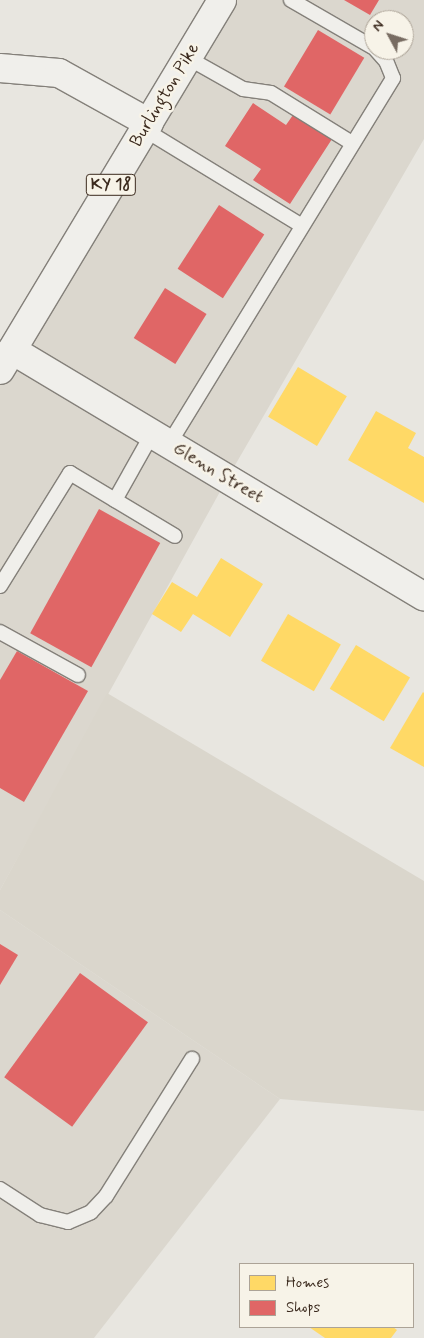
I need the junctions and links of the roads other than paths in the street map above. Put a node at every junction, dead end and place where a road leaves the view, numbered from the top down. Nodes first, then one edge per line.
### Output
1 (222, 0) edge
2 (291, 0) edge
3 (364, 43) edge
4 (188, 58) junction
5 (385, 60) edge
6 (0, 68) edge
7 (147, 126) junction
8 (352, 143) junction
9 (302, 226) junction
10 (6, 360) edge
11 (161, 439) junction
12 (115, 500) junction
13 (175, 536) dead end
14 (6, 565) edge
15 (0, 586) edge
16 (424, 597) edge
17 (0, 632) edge
18 (78, 676) dead end
19 (192, 1060) dead end
20 (0, 1189) edge

1 - 4 street, Burlington Pike / KY 18
2 - 3 lane
4 - 7 street, Burlington Pike / KY 18
4 - 8 lane
5 - 8 lane
6 - 7 street
7 - 9 lane
7 - 10 street, Burlington Pike / KY 18
8 - 9 lane
9 - 11 lane
10 - 11 street, Glenn Street
11 - 12 lane
11 - 16 street, Glenn Street
12 - 13 lane
12 - 14 lane
14 - 15 lane
17 - 18 lane
19 - 20 lane

